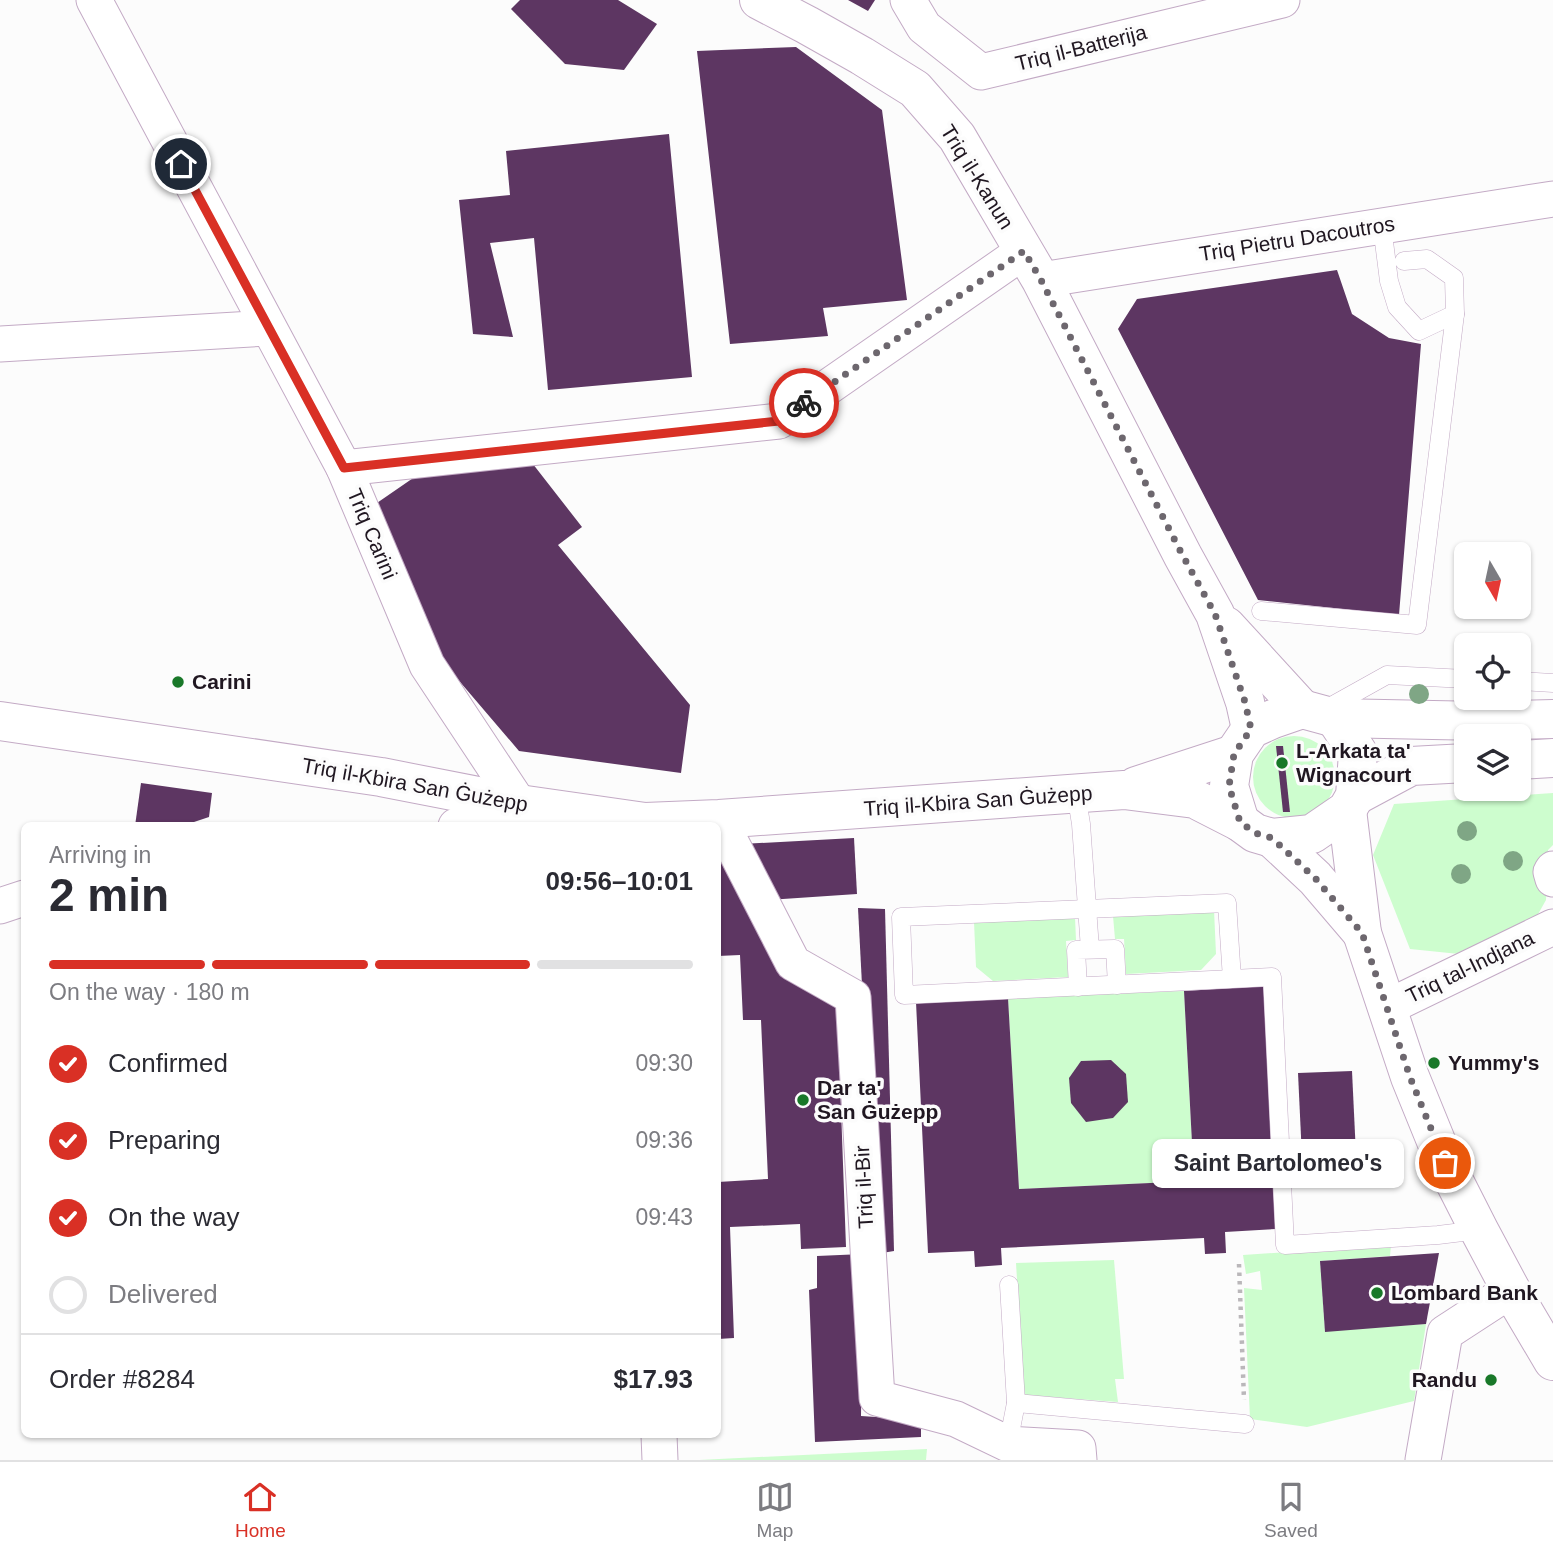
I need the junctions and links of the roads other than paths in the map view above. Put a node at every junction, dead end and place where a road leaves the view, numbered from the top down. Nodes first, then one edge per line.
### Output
1 (94, 0) edge
2 (759, 0) edge
3 (908, 0) edge
4 (1282, 0) edge
5 (1553, 199) edge
6 (1382, 226) junction
7 (1404, 261) dead end
8 (1032, 266) junction
9 (1455, 314) junction
10 (267, 328) junction
11 (0, 344) edge
12 (344, 468) junction
13 (1262, 611) dead end
14 (1215, 614) junction
15 (1454, 678) edge
16 (1531, 682) edge
17 (1553, 683) edge
18 (1319, 713) junction
19 (1553, 719) edge
20 (0, 721) edge
21 (1242, 742) junction
22 (1553, 758) edge
23 (1531, 759) edge
24 (1454, 764) edge
25 (1124, 790) junction
26 (1076, 793) junction
27 (1351, 803) junction
28 (519, 804) junction
29 (719, 819) junction
30 (472, 822) edge
31 (721, 822) edge
32 (721, 823) edge
33 (1256, 830) junction
34 (1553, 869) edge
35 (1553, 879) edge
36 (21, 899) edge
37 (0, 906) edge
38 (1086, 909) junction
39 (1553, 927) edge
40 (1362, 933) junction
41 (1090, 950) junction
42 (1232, 979) junction
43 (1117, 985) junction
44 (1078, 987) junction
45 (1386, 1008) junction
46 (1479, 1230) junction
47 (1009, 1285) dead end
48 (1511, 1290) junction
49 (1553, 1361) edge
50 (1016, 1403) junction
51 (1245, 1424) road end
52 (659, 1438) edge
53 (1009, 1444) junction
54 (1079, 1454) edge
55 (660, 1460) edge
56 (1423, 1460) edge

1 - 10 street, Triq Carini
2 - 8 main road, Triq il-Kanun
3 - 4 street, Triq il-Batterija
5 - 6 street, Triq Pietru Dacoutros
6 - 8 street, Triq Pietru Dacoutros
6 - 9 lane
7 - 9 lane
8 - 12 street
8 - 14 main road, Triq il-Kanun
9 - 13 lane
10 - 11 street
10 - 12 street, Triq Carini
12 - 28 street, Triq Carini
14 - 18 main road, Triq il-Kanun
14 - 21 main road, Triq il-Kanun
15 - 18 lane
16 - 17 lane
18 - 19 main road
18 - 21 main road
18 - 27 main road
20 - 28 main road, Triq il-Kbira San Ġużepp
21 - 25 main road, Triq il-Kbira San Ġużepp
21 - 33 main road
22 - 23 main road
24 - 27 main road
25 - 26 main road, Triq il-Kbira San Ġużepp
25 - 33 main road, Triq il-Kbira San Ġużepp
26 - 29 main road, Triq il-Kbira San Ġużepp
26 - 38 lane
27 - 33 main road
27 - 40 main road
28 - 29 main road, Triq il-Kbira San Ġużepp
28 - 30 street
29 - 31 street, Triq il-Bir
32 - 53 street, Triq il-Bir
33 - 40 main road
34 - 35 street
36 - 37 street
38 - 41 lane
38 - 42 lane
38 - 44 lane
39 - 45 street, Triq tal-Indjana
40 - 45 main road
41 - 43 lane
41 - 44 lane
42 - 43 lane
42 - 46 lane
43 - 44 lane
45 - 46 main road
46 - 48 main road
47 - 50 lane
48 - 49 main road
48 - 56 street
50 - 51 lane
50 - 53 lane
52 - 55 street
53 - 54 street

